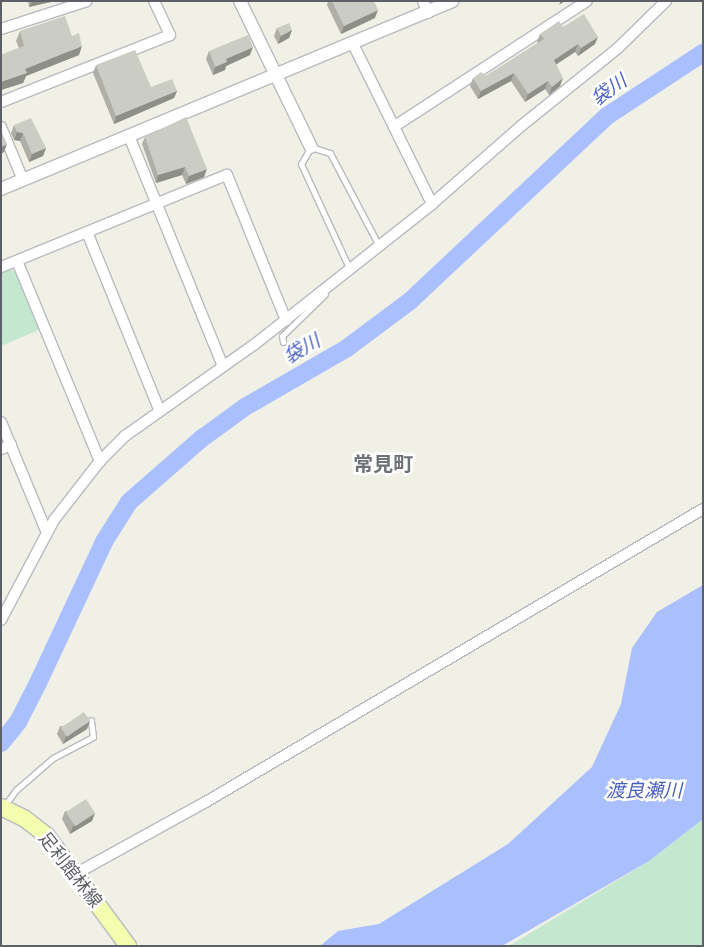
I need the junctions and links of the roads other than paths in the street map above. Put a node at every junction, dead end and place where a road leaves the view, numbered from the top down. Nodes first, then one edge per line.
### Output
1 (87, 1) edge
2 (154, 1) edge
3 (240, 1) edge
4 (452, 1) edge
5 (586, 1) edge
6 (666, 1) edge
7 (425, 7) edge
8 (1, 30) edge
9 (353, 44) junction
10 (276, 75) junction
11 (1, 102) edge
12 (395, 126) junction
13 (1, 127) edge
14 (129, 136) junction
15 (311, 147) junction
16 (23, 180) junction
17 (1, 189) edge
18 (157, 203) junction
19 (432, 204) junction
20 (87, 232) junction
21 (379, 247) junction
22 (17, 261) junction
23 (1, 267) edge
24 (350, 270) junction
25 (333, 284) junction
26 (286, 320) junction
27 (283, 342) dead end
28 (223, 366) junction
29 (159, 409) junction
30 (1, 422) edge
31 (6, 447) edge
32 (100, 461) junction
33 (703, 509) edge
34 (47, 533) junction
35 (2, 617) edge
36 (91, 720) edge
37 (3, 808) edge
38 (80, 877) junction
39 (128, 946) edge

1 - 8 street
2 - 11 street
3 - 10 street
4 - 7 street
5 - 12 street
6 - 19 street
7 - 9 street
9 - 10 street
9 - 12 street
10 - 14 street
10 - 15 street
12 - 19 street
13 - 16 street
14 - 16 street
14 - 18 street
15 - 21 lane
15 - 24 lane
16 - 17 street
18 - 20 street
18 - 26 street
18 - 28 street
19 - 21 street
20 - 22 street
20 - 29 street
21 - 24 street
22 - 23 street
22 - 32 street
24 - 25 street
25 - 26 street
25 - 27 lane
26 - 28 street
28 - 29 street
29 - 32 street
30 - 31 street
31 - 34 street
32 - 34 street
33 - 38 street
34 - 35 street
36 - 37 lane
37 - 38 main road, 足利館林線
38 - 39 main road, 足利館林線

